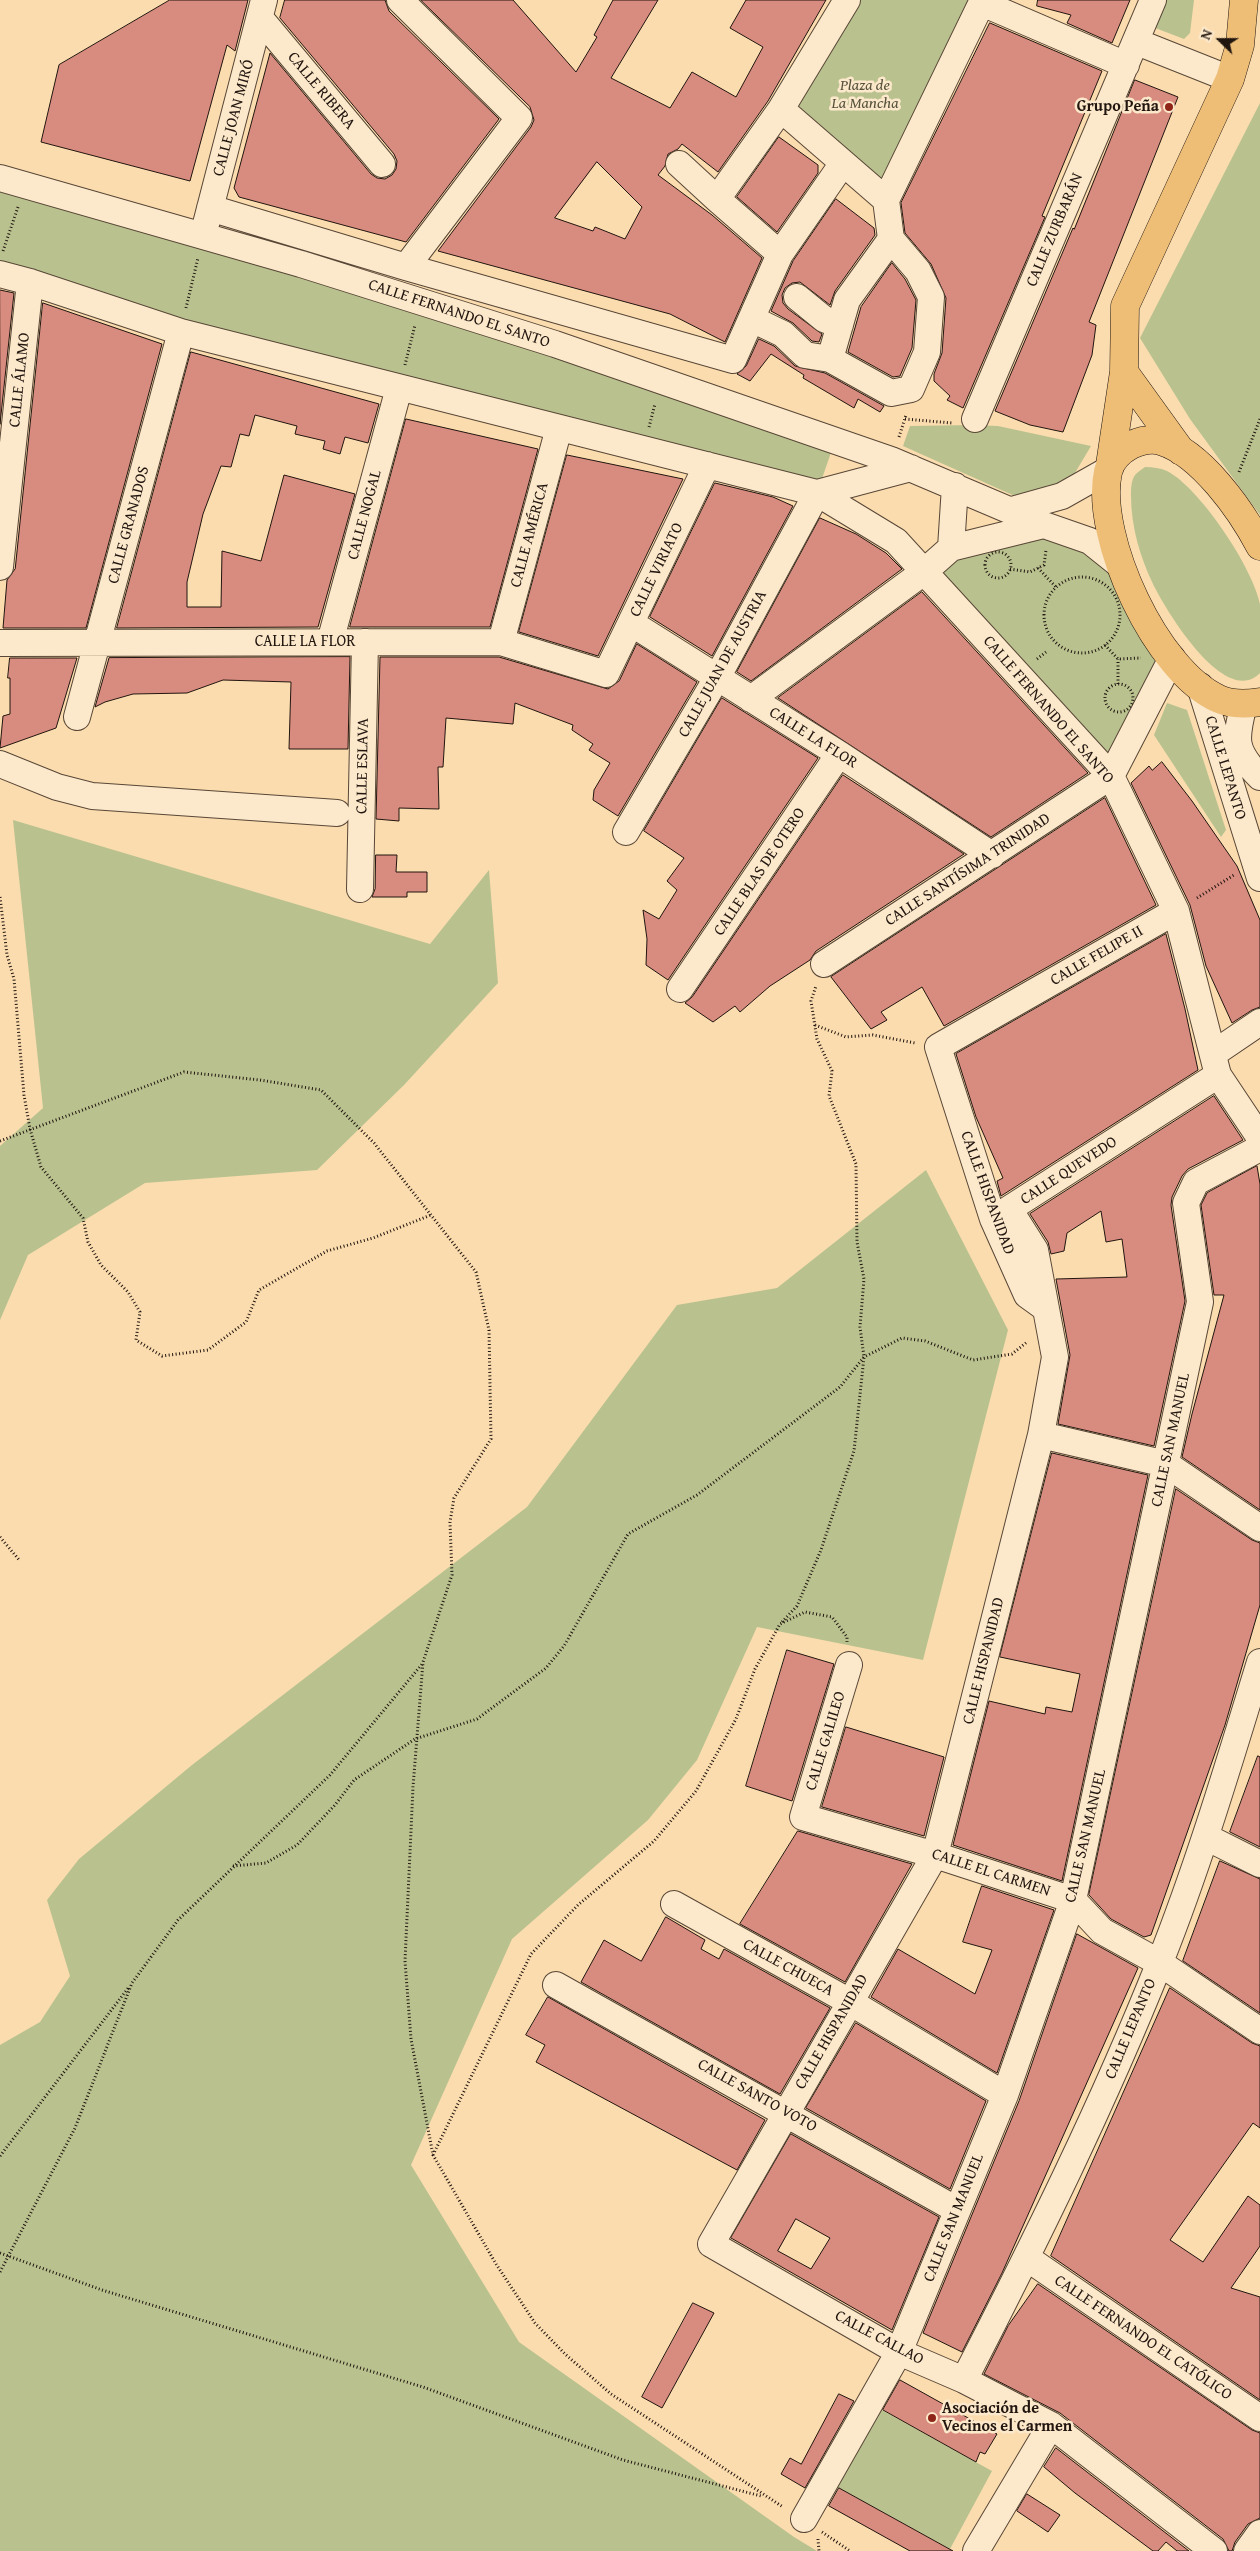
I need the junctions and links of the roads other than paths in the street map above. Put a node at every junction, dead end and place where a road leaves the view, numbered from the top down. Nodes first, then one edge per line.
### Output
1 (400, 0) edge
2 (847, 0) edge
3 (1153, 0) edge
4 (1244, 0) edge
5 (983, 1) edge
6 (262, 9) edge
7 (1137, 42) junction
8 (1126, 65) junction
9 (1230, 79) junction
10 (781, 109) junction
11 (843, 163) junction
12 (382, 164) dead end
13 (679, 164) dead end
14 (0, 178) edge
15 (717, 199) junction
16 (886, 200) junction
17 (210, 208) junction
18 (203, 236) junction
19 (891, 238) junction
20 (780, 254) junction
21 (1, 264) edge
22 (406, 267) junction
23 (30, 282) junction
24 (797, 298) dead end
25 (752, 319) junction
26 (840, 325) junction
27 (181, 332) junction
28 (830, 359) junction
29 (1124, 372) junction
30 (399, 388) junction
31 (975, 419) road end
32 (559, 428) junction
33 (1181, 451) junction
34 (707, 465) junction
35 (911, 468) junction
36 (1109, 468) junction
37 (955, 486) junction
38 (817, 493) junction
39 (1012, 510) junction
40 (1044, 525) junction
41 (1260, 546) edge
42 (951, 548) junction
43 (1120, 565) junction
44 (0, 567) edge
45 (925, 571) junction
46 (631, 623) junction
47 (330, 642) junction
48 (365, 642) junction
49 (501, 642) junction
50 (0, 643) edge
51 (97, 644) junction
52 (1172, 658) junction
53 (606, 674) joint
54 (718, 676) junction
55 (1200, 686) junction
56 (751, 698) junction
57 (1253, 705) edge
58 (77, 716) dead end
59 (839, 754) junction
60 (0, 764) edge
61 (1111, 776) junction
62 (1260, 777) edge
63 (337, 813) dead end
64 (626, 832) dead end
65 (992, 855) junction
66 (1257, 870) edge
67 (360, 890) dead end
68 (1176, 911) junction
69 (824, 964) road end
70 (680, 989) dead end
71 (1260, 1022) edge
72 (938, 1047) joint
73 (1215, 1064) junction
74 (1260, 1138) edge
75 (1260, 1148) edge
76 (1047, 1316) junction
77 (1041, 1435) junction
78 (1166, 1464) junction
79 (1260, 1528) edge
80 (1260, 1662) edge
81 (849, 1665) road end
82 (803, 1817) joint
83 (1206, 1837) junction
84 (935, 1855) junction
85 (1260, 1864) edge
86 (1073, 1900) junction
87 (674, 1904) dead end
88 (1160, 1963) junction
89 (556, 1985) dead end
90 (850, 2002) junction
91 (1260, 2031) edge
92 (1005, 2095) junction
93 (786, 2112) junction
94 (957, 2210) junction
95 (711, 2244) joint
96 (1027, 2258) junction
97 (899, 2352) junction
98 (964, 2380) junction
99 (1260, 2418) edge
100 (1051, 2425) junction
101 (804, 2519) road end
102 (1260, 2533) edge
103 (976, 2551) edge
104 (1214, 2551) edge
105 (1247, 2551) edge

1 - 22 street
2 - 10 street
3 - 7 street, CALLE ZURBARÁN
4 - 9 highway
5 - 8 street
5 - 16 street
6 - 12 street, CALLE RIBERA
6 - 17 street, CALLE JOAN MIRÓ
7 - 8 street, CALLE ZURBARÁN
7 - 9 street
8 - 31 street, CALLE ZURBARÁN
9 - 29 highway
10 - 11 street
10 - 15 street
11 - 16 street
11 - 20 street
13 - 15 street
14 - 18 street, CALLE FERNANDO EL SANTO
15 - 20 street
16 - 19 street
17 - 18 street, CALLE JOAN MIRÓ
17 - 22 street, CALLE FERNANDO EL SANTO
18 - 35 street, CALLE FERNANDO EL SANTO
19 - 26 street
19 - 28 street
20 - 25 street
21 - 23 street, CALLE FERNANDO EL SANTO
22 - 25 street, CALLE FERNANDO EL SANTO
23 - 27 street, CALLE FERNANDO EL SANTO
23 - 44 street, CALLE ÁLAMO
24 - 26 street
25 - 28 street
26 - 28 street
27 - 30 street, CALLE FERNANDO EL SANTO
27 - 51 street, CALLE GRANADOS
29 - 33 highway
29 - 36 highway
30 - 32 street, CALLE FERNANDO EL SANTO
30 - 47 street, CALLE NOGAL
32 - 34 street, CALLE FERNANDO EL SANTO
32 - 49 street, CALLE AMÉRICA
33 - 36 highway
33 - 41 highway
34 - 38 street, CALLE FERNANDO EL SANTO
34 - 46 street, CALLE VIRIATO
35 - 37 street, CALLE FERNANDO EL SANTO
35 - 38 street, CALLE FERNANDO EL SANTO
36 - 39 street
36 - 43 highway
37 - 39 street, CALLE FERNANDO EL SANTO
37 - 42 street
38 - 45 street, CALLE FERNANDO EL SANTO
38 - 54 street, CALLE JUAN DE AUSTRIA
39 - 40 street, CALLE FERNANDO EL SANTO
40 - 42 street
40 - 43 street, CALLE FERNANDO EL SANTO
42 - 45 street
43 - 52 highway
45 - 56 street
45 - 61 street, CALLE FERNANDO EL SANTO
46 - 53 street, CALLE VIRIATO
46 - 54 street, CALLE LA FLOR
47 - 48 street, CALLE LA FLOR
47 - 51 street, CALLE LA FLOR
48 - 49 street, CALLE LA FLOR
48 - 67 street, CALLE ESLAVA
49 - 53 street, CALLE LA FLOR
50 - 51 street, CALLE LA FLOR
51 - 58 street, CALLE GRANADOS
52 - 55 highway
52 - 61 street
54 - 56 street, CALLE LA FLOR
54 - 64 street, CALLE JUAN DE AUSTRIA
55 - 57 highway
55 - 66 street, CALLE LEPANTO
56 - 59 street, CALLE LA FLOR
57 - 62 street
59 - 65 street, CALLE LA FLOR
59 - 70 street, CALLE BLAS DE OTERO
60 - 63 street
61 - 65 street, CALLE SANTÍSIMA TRINIDAD
61 - 68 street, CALLE FERNANDO EL SANTO
65 - 69 street, CALLE SANTÍSIMA TRINIDAD
68 - 72 street, CALLE FELIPE II
68 - 73 street, CALLE FERNANDO EL SANTO
71 - 73 street, CALLE QUEVEDO
72 - 76 street, CALLE HISPANIDAD
73 - 74 street, CALLE FERNANDO EL SANTO
73 - 76 street, CALLE QUEVEDO
75 - 78 street, CALLE SAN MANUEL
76 - 77 street, CALLE HISPANIDAD
77 - 78 street
77 - 84 street, CALLE HISPANIDAD
78 - 79 street
78 - 86 street, CALLE SAN MANUEL
80 - 83 street, CALLE LEPANTO
81 - 82 street, CALLE GALILEO
82 - 84 street, CALLE EL CARMEN
83 - 85 street
83 - 88 street, CALLE LEPANTO
84 - 86 street, CALLE EL CARMEN
84 - 90 street, CALLE HISPANIDAD
86 - 88 street, CALLE EL CARMEN
86 - 92 street, CALLE SAN MANUEL
87 - 90 street, CALLE CHUECA
88 - 91 street, CALLE EL CARMEN
88 - 96 street, CALLE LEPANTO
89 - 93 street, CALLE SANTO VOTO
90 - 92 street, CALLE CHUECA
90 - 93 street, CALLE HISPANIDAD
92 - 94 street, CALLE SAN MANUEL
93 - 94 street, CALLE SANTO VOTO
93 - 95 street, CALLE HISPANIDAD
94 - 97 street, CALLE SAN MANUEL
95 - 97 street, CALLE CALLAO
96 - 98 street, CALLE LEPANTO
96 - 99 street, CALLE FERNANDO EL CATÓLICO
97 - 98 street, CALLE CALLAO
97 - 101 street, CALLE SAN MANUEL
98 - 100 street, CALLE CALLAO
100 - 103 street
100 - 104 street, CALLE CALLAO
102 - 105 street

